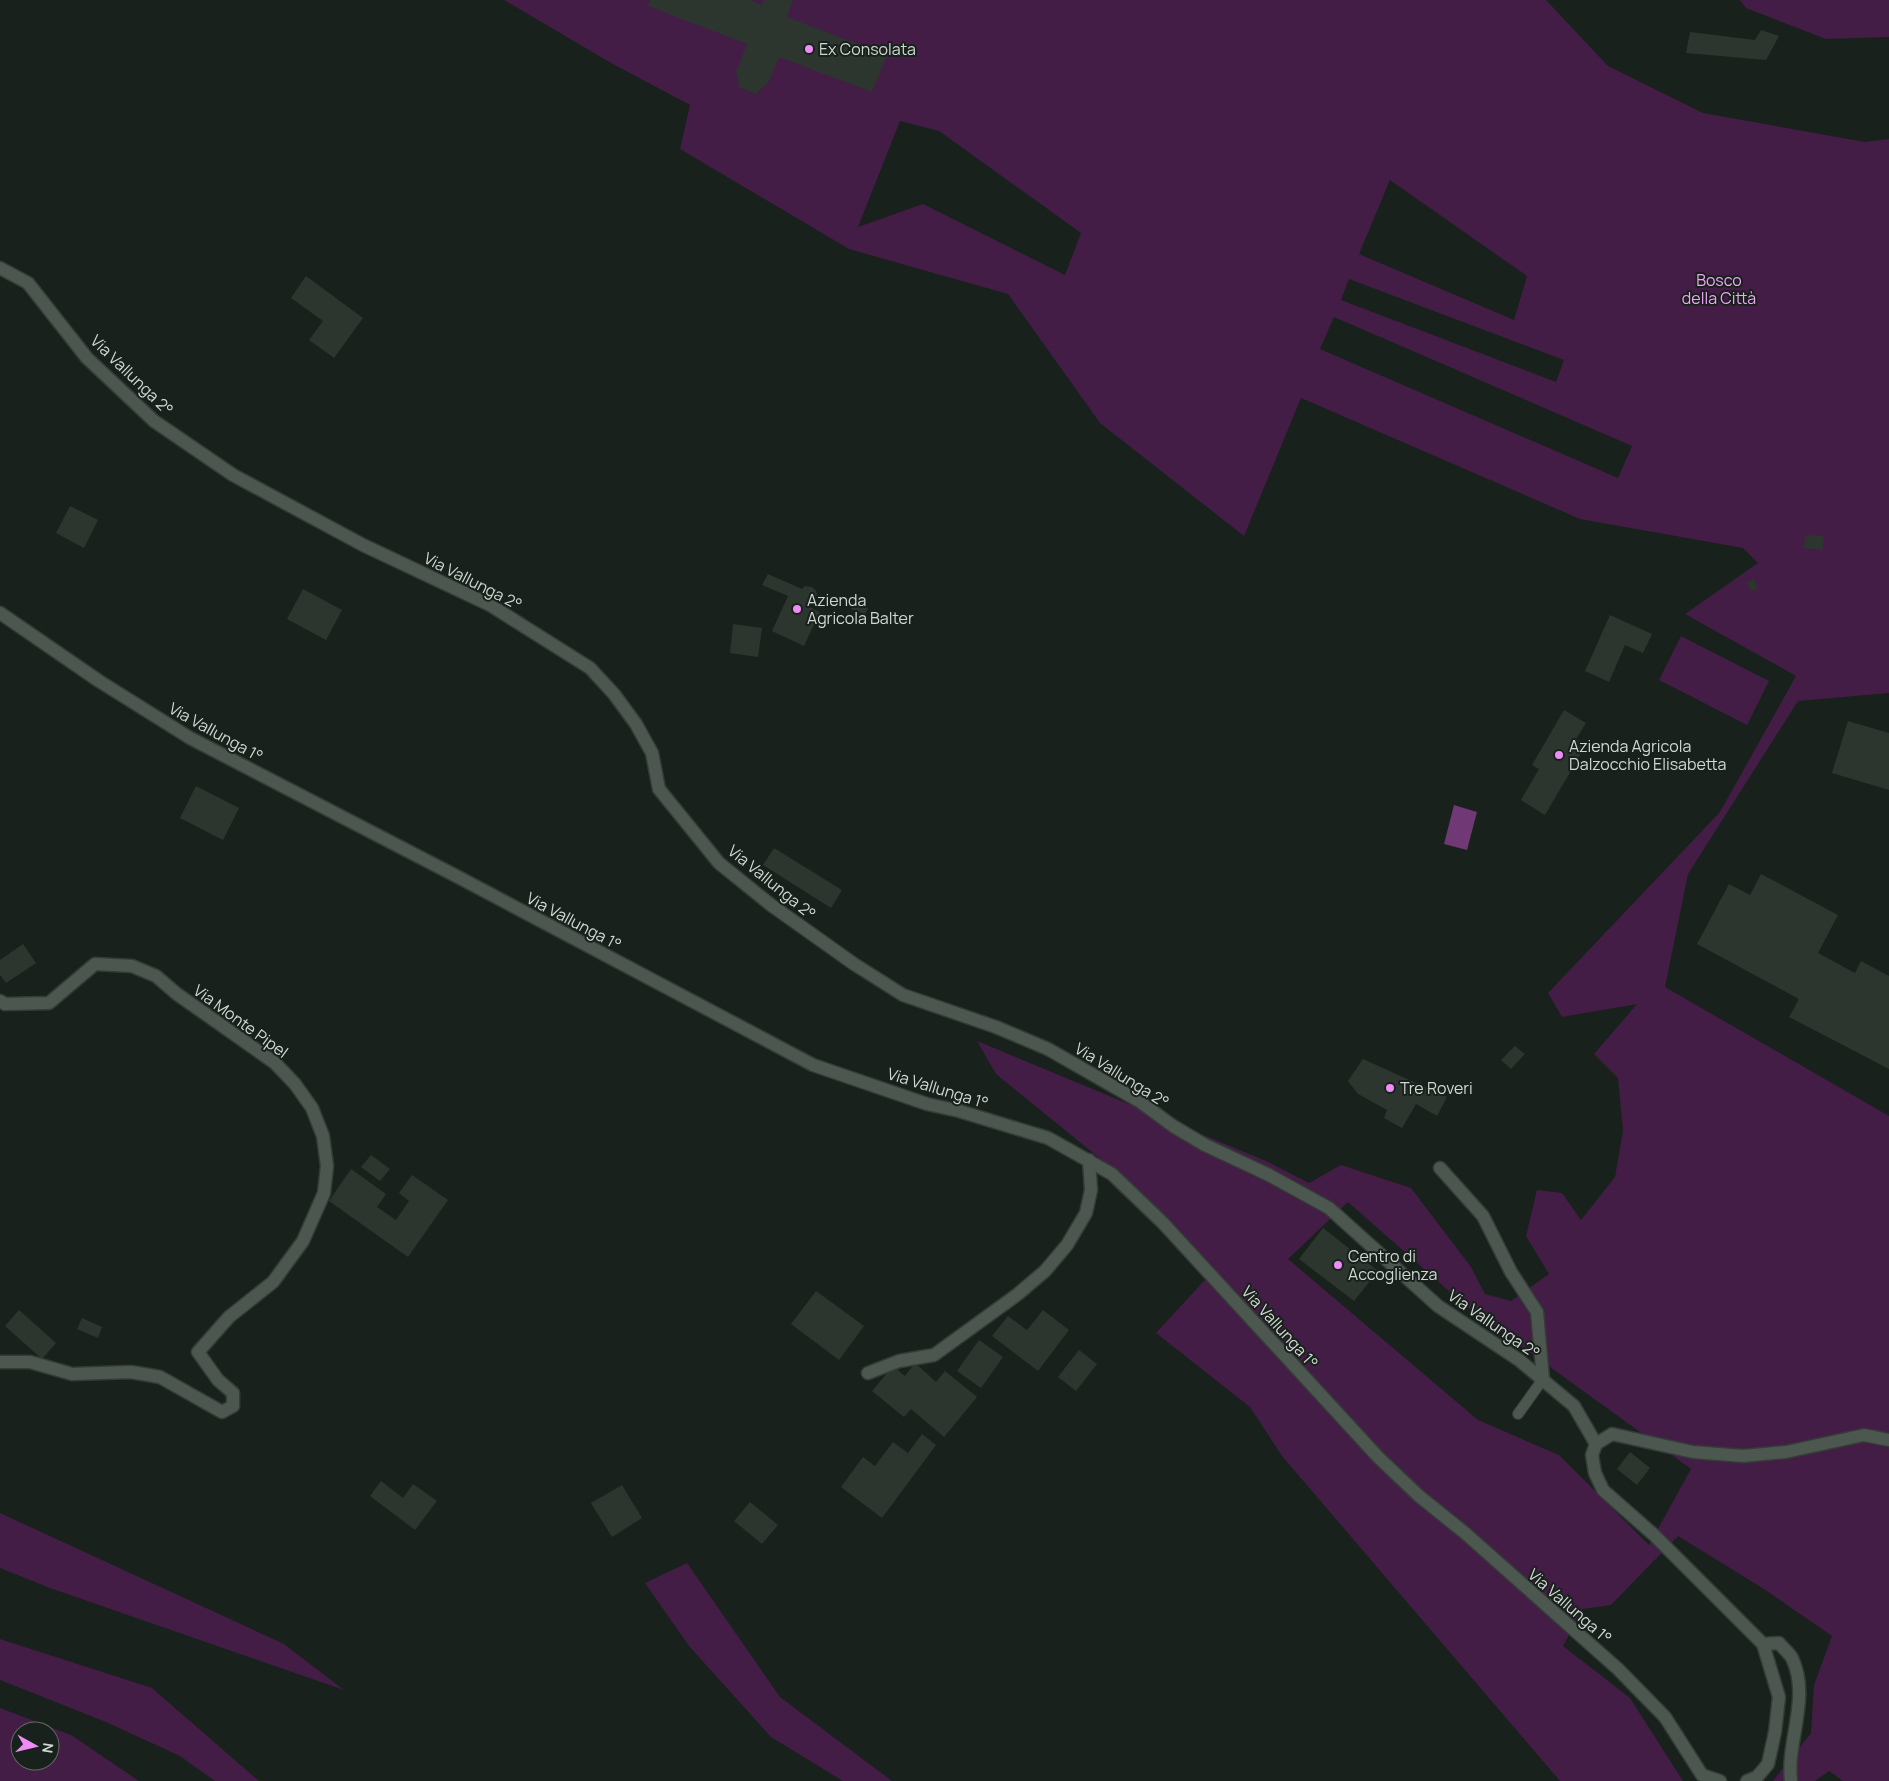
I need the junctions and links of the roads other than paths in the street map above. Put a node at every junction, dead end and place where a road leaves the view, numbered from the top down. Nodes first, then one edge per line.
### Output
1 (0, 268) edge
2 (0, 613) edge
3 (0, 1001) edge
4 (1089, 1160) junction
5 (1440, 1168) dead end
6 (0, 1362) edge
7 (868, 1373) dead end
8 (1543, 1379) junction
9 (1518, 1414) dead end
10 (1889, 1440) edge
11 (1596, 1444) junction
12 (1763, 1644) junction
13 (1720, 1781) edge
14 (1748, 1781) edge
15 (1791, 1781) edge

1 - 8 street, Via Vallunga 2°
2 - 4 street, Via Vallunga 1°
3 - 6 street, Via Monte Pipel
4 - 7 street
4 - 13 street, Via Vallunga 1°
5 - 8 street
8 - 9 lane
8 - 11 street, Via Vallunga 2°
10 - 11 street
11 - 12 street
12 - 14 street
12 - 15 street

